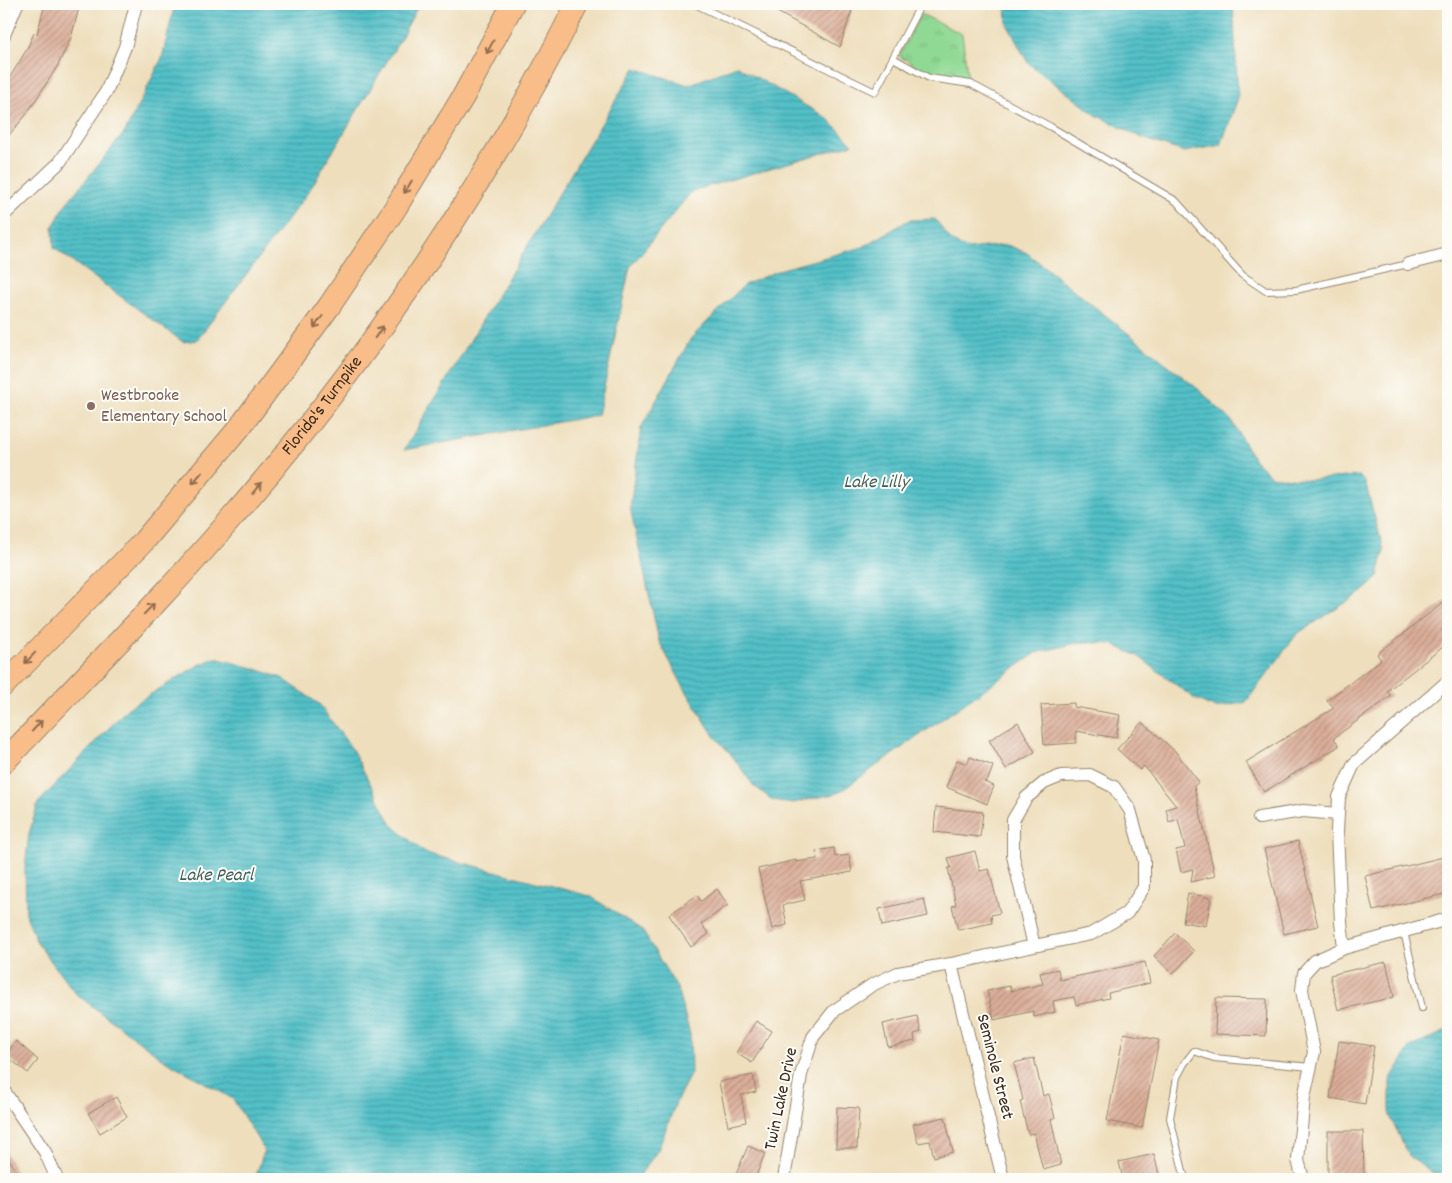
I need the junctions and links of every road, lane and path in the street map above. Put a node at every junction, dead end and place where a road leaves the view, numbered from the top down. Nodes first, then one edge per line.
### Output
1 (17, 4) edge
2 (136, 4) edge
3 (514, 4) edge
4 (577, 4) edge
5 (696, 4) edge
6 (921, 4) edge
7 (4, 35) edge
8 (893, 58) junction
9 (4, 215) edge
10 (1448, 254) edge
11 (1408, 264) joint
12 (1448, 681) edge
13 (4, 685) edge
14 (4, 762) edge
15 (1338, 814) junction
16 (1259, 818) dead end
17 (1448, 919) edge
18 (1404, 932) junction
19 (1034, 946) junction
20 (1344, 948) junction
21 (951, 964) junction
22 (1422, 1008) dead end
23 (1311, 1067) junction
24 (4, 1091) edge
25 (57, 1179) edge
26 (784, 1179) edge
27 (1002, 1179) edge
28 (1185, 1179) edge
29 (1303, 1179) edge

1 - 7 street
2 - 9 street
3 -> 13 highway
14 -> 4 highway, Florida's Turnpike
5 - 8 lane
6 - 8 lane
8 - 11 lane
10 - 11 street
12 - 15 street
15 - 16 street
15 - 20 street
17 - 18 street
18 - 20 street
18 - 22 lane
19 - 19 street
19 - 21 street, Twin Lake Drive
20 - 23 street
21 - 26 street, Twin Lake Drive
21 - 27 street, Seminole Street
23 - 28 lane
23 - 29 street
24 - 25 street

